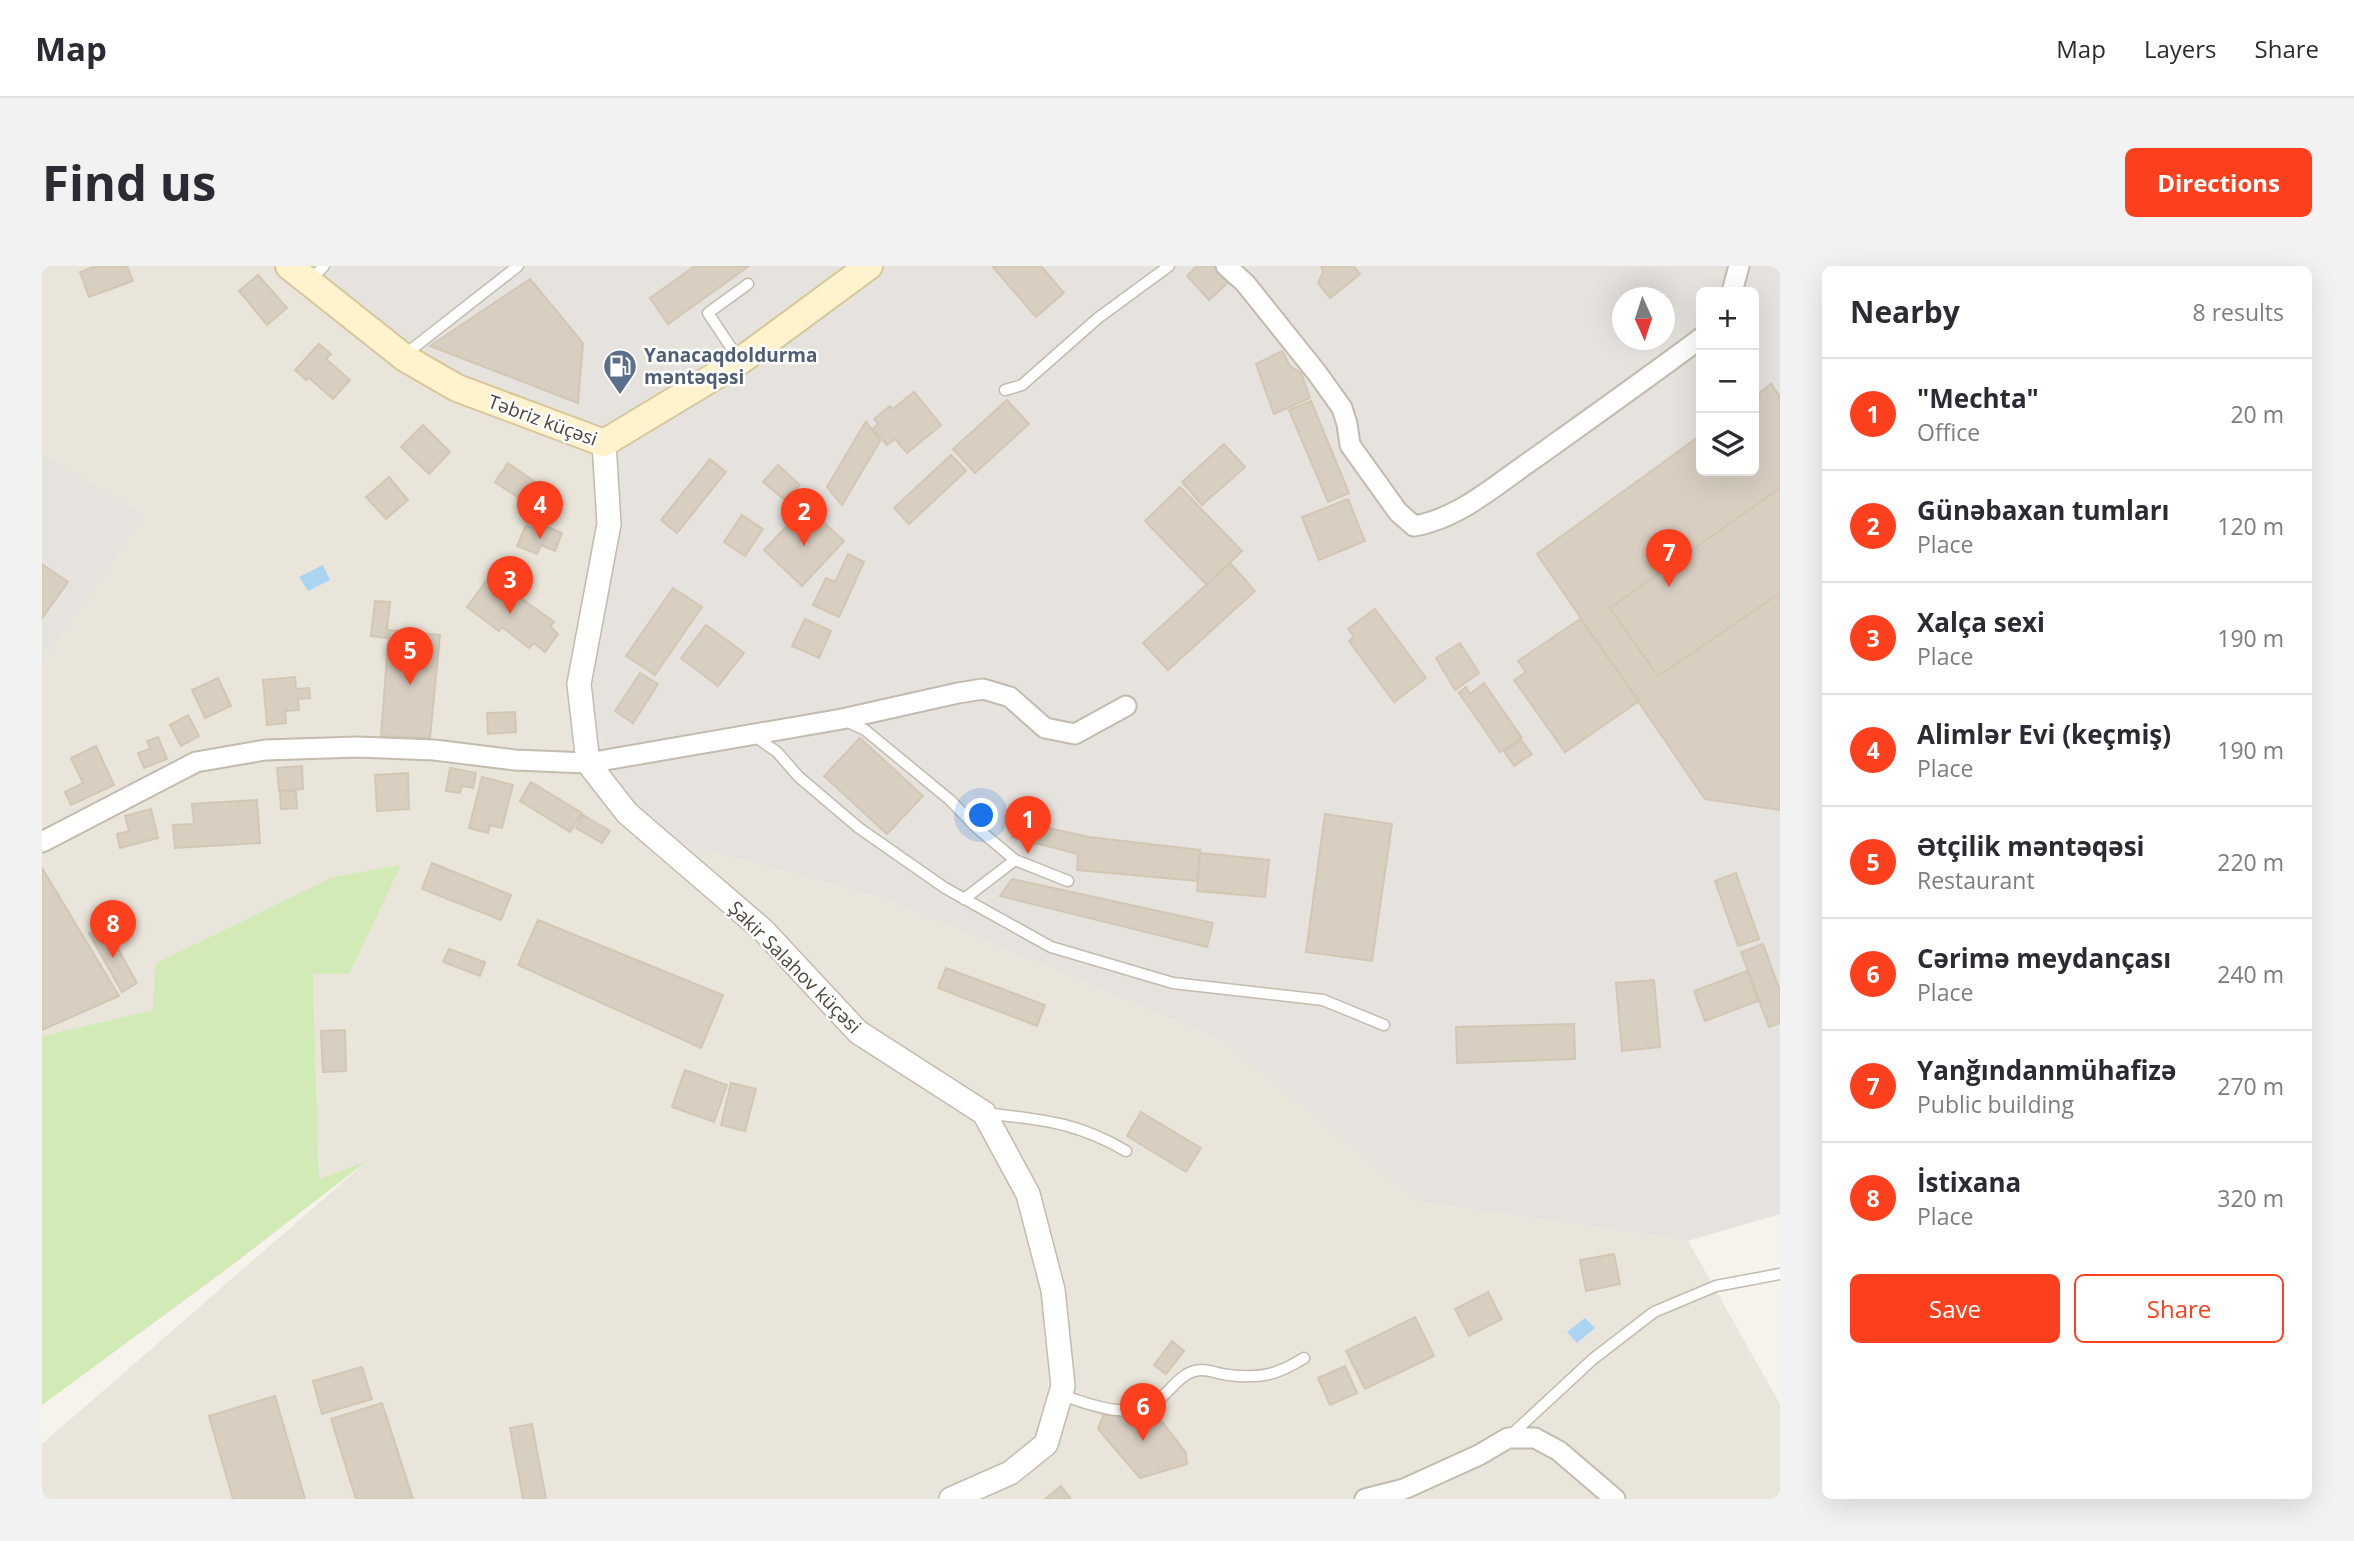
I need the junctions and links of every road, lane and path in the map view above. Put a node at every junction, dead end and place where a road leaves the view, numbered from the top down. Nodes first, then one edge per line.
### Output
1 (518, 266) edge
2 (869, 266) edge
3 (1169, 266) edge
4 (1226, 266) edge
5 (1739, 266) edge
6 (308, 271) edge
7 (748, 284) dead end
8 (1733, 287) edge
9 (1696, 342) edge
10 (403, 356) junction
11 (740, 361) junction
12 (1005, 390) dead end
13 (604, 443) junction
14 (1126, 706) dead end
15 (842, 719) junction
16 (753, 735) junction
17 (588, 764) junction
18 (42, 842) edge
19 (1015, 860) junction
20 (1068, 881) dead end
21 (964, 899) junction
22 (1384, 1025) dead end
23 (984, 1113) junction
24 (1126, 1151) dead end
25 (1780, 1274) edge
26 (1304, 1358) dead end
27 (1061, 1395) junction
28 (1508, 1438) junction
29 (951, 1499) edge
30 (1365, 1499) edge
31 (1615, 1499) edge

1 - 10 lane
2 - 11 main road, Təbriz küçəsi
3 - 12 lane
4 - 9 street
5 - 8 street
6 - 10 main road, Təbriz küçəsi
7 - 11 lane
10 - 13 main road, Təbriz küçəsi
11 - 13 main road, Təbriz küçəsi
13 - 17 street
14 - 15 street
15 - 16 street
15 - 19 lane
16 - 17 street
16 - 21 lane
17 - 18 street
17 - 23 street, Şakir Salahov küçəsi
19 - 20 lane
19 - 21 lane
21 - 22 lane
23 - 24 lane
23 - 27 street, Şakir Salahov küçəsi
25 - 28 lane
26 - 27 lane
27 - 29 street, Şakir Salahov küçəsi
28 - 30 street
28 - 31 street

